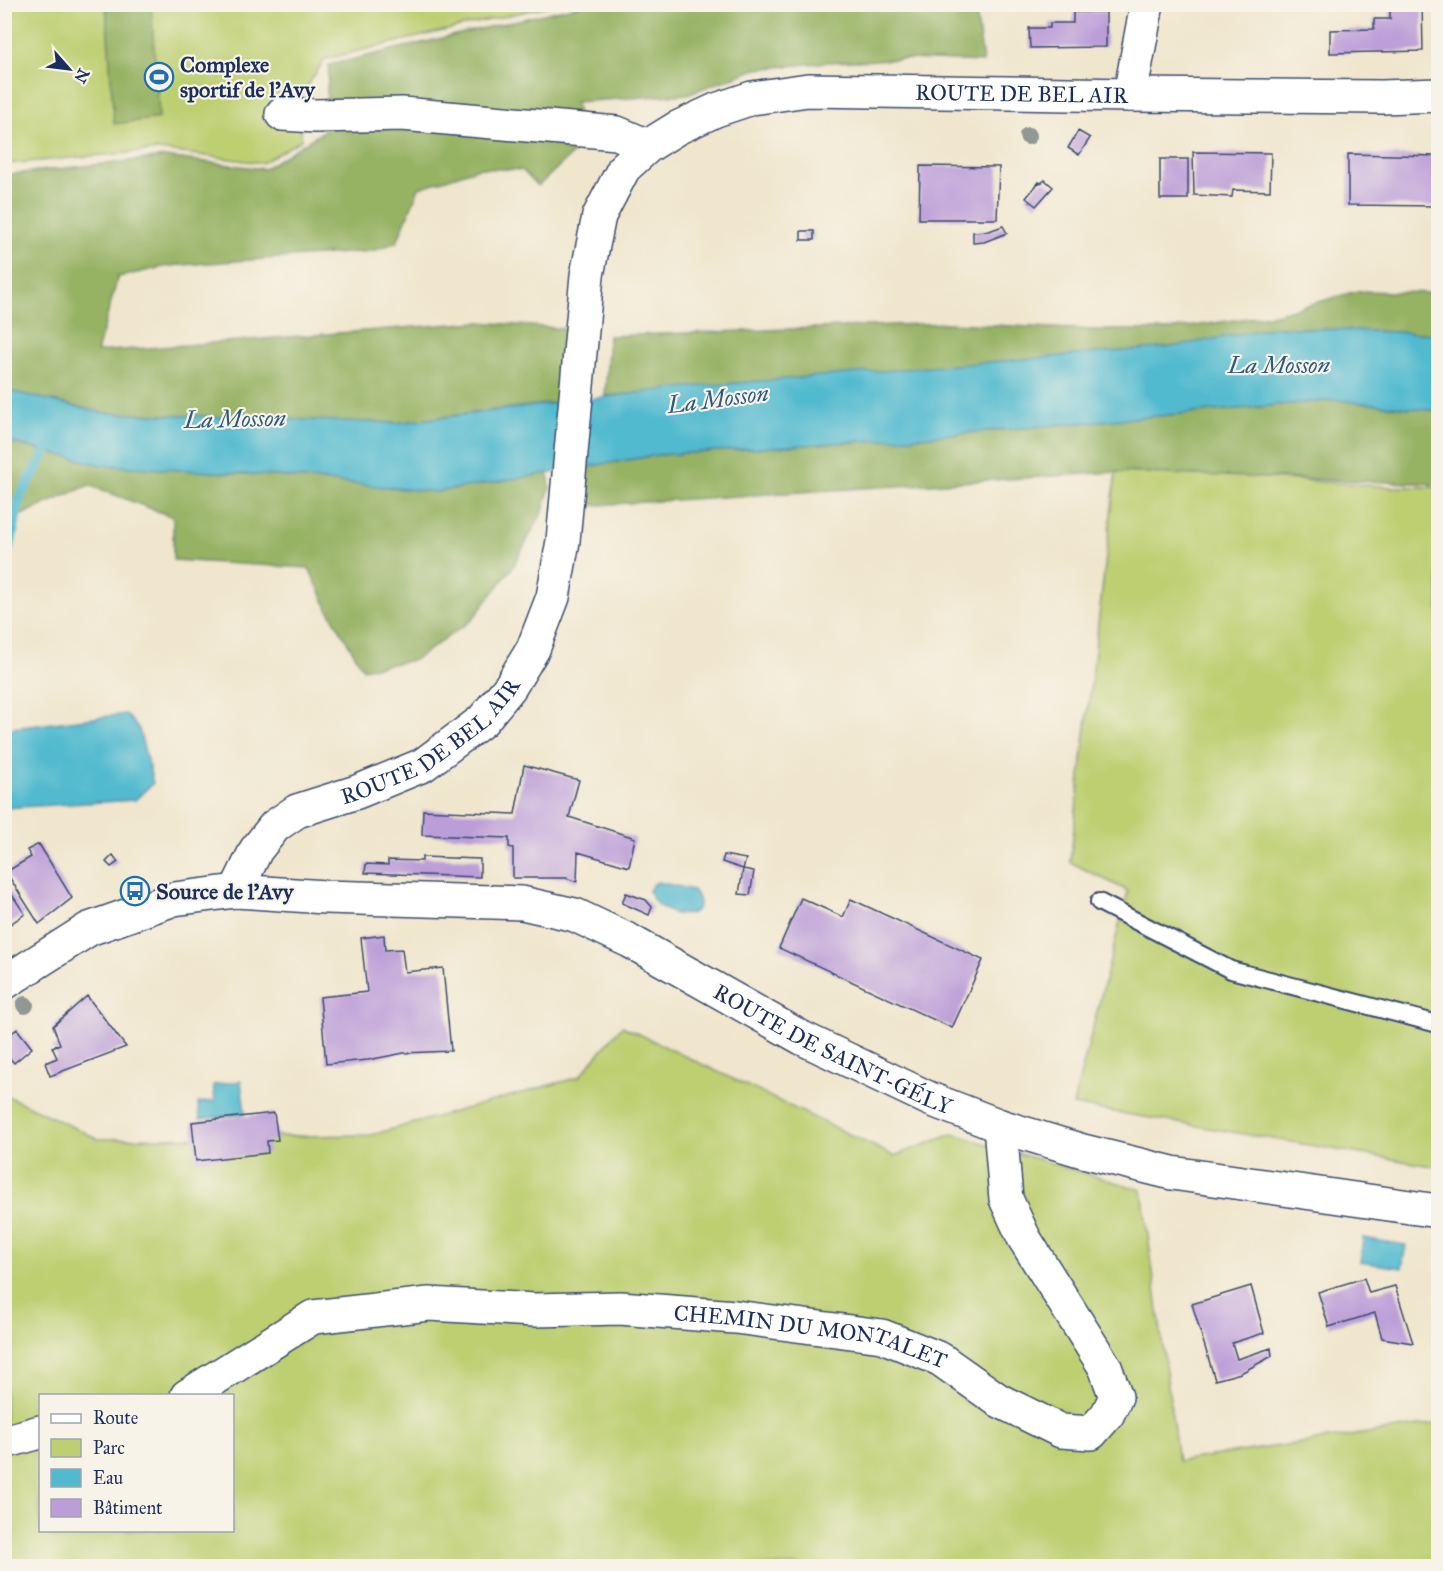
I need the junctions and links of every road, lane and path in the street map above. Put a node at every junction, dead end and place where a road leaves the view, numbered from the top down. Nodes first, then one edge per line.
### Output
1 (1147, 4) edge
2 (1130, 95) junction
3 (1438, 95) edge
4 (282, 114) dead end
5 (648, 146) junction
6 (236, 891) junction
7 (1100, 902) dead end
8 (4, 983) edge
9 (1438, 1024) edge
10 (1000, 1126) junction
11 (1438, 1211) edge
12 (189, 1394) edge
13 (39, 1432) edge
14 (4, 1442) edge

1 - 2 street
2 - 3 street, ROUTE DE BEL AIR
2 - 5 street, ROUTE DE BEL AIR
4 - 5 street
5 - 6 street, ROUTE DE BEL AIR
6 - 8 street, ROUTE DE SAINT-GÉLY
6 - 10 street, ROUTE DE SAINT-GÉLY
7 - 9 lane
10 - 11 street, ROUTE DE SAINT-GÉLY
10 - 12 street, CHEMIN DU MONTALET
13 - 14 street

